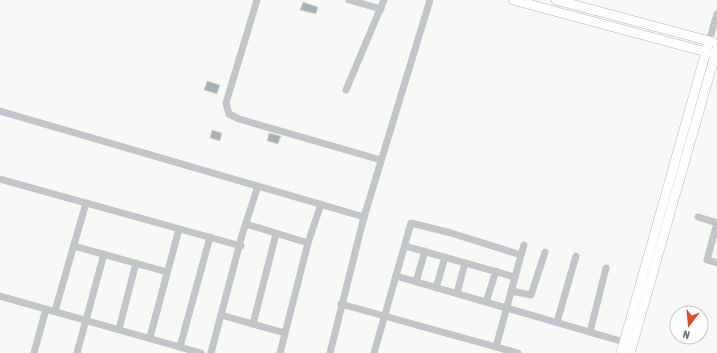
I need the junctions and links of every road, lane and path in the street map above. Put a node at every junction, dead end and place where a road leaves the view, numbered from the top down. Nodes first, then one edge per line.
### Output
1 (256, 0) edge
2 (349, 0) edge
3 (384, 0) edge
4 (430, 0) edge
5 (513, 0) edge
6 (562, 1) edge
7 (381, 9) junction
8 (717, 14) edge
9 (713, 42) edge
10 (705, 52) junction
11 (717, 52) edge
12 (346, 90) dead end
13 (0, 111) edge
14 (381, 160) junction
15 (0, 179) edge
16 (258, 186) junction
17 (86, 203) junction
18 (321, 204) junction
19 (364, 217) junction
20 (698, 217) dead end
21 (717, 223) edge
22 (246, 224) junction
23 (178, 229) junction
24 (276, 234) junction
25 (210, 237) junction
26 (308, 243) junction
27 (524, 245) dead end
28 (74, 246) junction
29 (241, 246) junction
30 (405, 246) junction
31 (425, 251) junction
32 (545, 252) dead end
33 (104, 254) junction
34 (521, 255) junction
35 (576, 256) dead end
36 (445, 257) junction
37 (465, 262) junction
38 (136, 263) junction
39 (717, 263) edge
40 (606, 268) dead end
41 (496, 271) junction
42 (167, 272) junction
43 (396, 276) junction
44 (515, 277) junction
45 (416, 282) junction
46 (436, 288) junction
47 (511, 291) junction
48 (457, 293) junction
49 (0, 296) edge
50 (486, 302) junction
51 (341, 304) junction
52 (506, 308) junction
53 (46, 309) junction
54 (56, 311) junction
55 (221, 315) junction
56 (384, 316) junction
57 (86, 320) junction
58 (557, 322) junction
59 (253, 324) junction
60 (119, 329) junction
61 (590, 332) junction
62 (285, 333) junction
63 (150, 337) junction
64 (624, 342) junction
65 (180, 347) junction
66 (496, 347) junction
67 (34, 353) edge
68 (77, 353) edge
69 (201, 353) edge
70 (211, 353) edge
71 (280, 353) edge
72 (330, 353) edge
73 (374, 353) edge
74 (518, 353) edge
75 (621, 353) edge
76 (630, 353) edge

1 - 14 street
2 - 7 street
3 - 7 street
4 - 14 street
5 - 10 street
6 - 9 street
7 - 12 street
8 - 9 street
9 - 10 street
10 - 11 street
10 - 64 street
11 - 76 street
13 - 16 street
14 - 19 street
15 - 17 street
16 - 18 street
16 - 22 street
17 - 23 street
17 - 28 street
18 - 19 street
18 - 26 street
19 - 51 street
20 - 21 street
21 - 39 street
22 - 24 street
22 - 29 street
23 - 25 street
23 - 42 street
24 - 26 street
24 - 59 street
25 - 29 street
25 - 65 street
26 - 62 street
27 - 34 street
28 - 33 street
28 - 54 street
29 - 55 street
30 - 31 street
30 - 34 street
30 - 43 street
31 - 36 street
31 - 45 street
32 - 47 street
33 - 38 street
33 - 57 street
34 - 44 street
35 - 58 street
36 - 37 street
36 - 46 street
37 - 41 street
37 - 48 street
38 - 42 street
38 - 60 street
40 - 61 street
41 - 44 street
41 - 50 street
42 - 63 street
43 - 45 street
43 - 56 street
44 - 47 street
45 - 46 street
46 - 48 street
47 - 52 street
48 - 50 street
49 - 53 street
50 - 52 street
51 - 56 street
51 - 72 street
52 - 58 street
52 - 66 street
53 - 54 street
53 - 67 street
54 - 57 street
55 - 59 street
55 - 70 street
56 - 66 street
56 - 73 street
57 - 60 street
57 - 68 street
58 - 61 street
59 - 62 street
60 - 63 street
61 - 64 street
62 - 71 street
63 - 65 street
64 - 75 street
65 - 69 street
66 - 74 street

